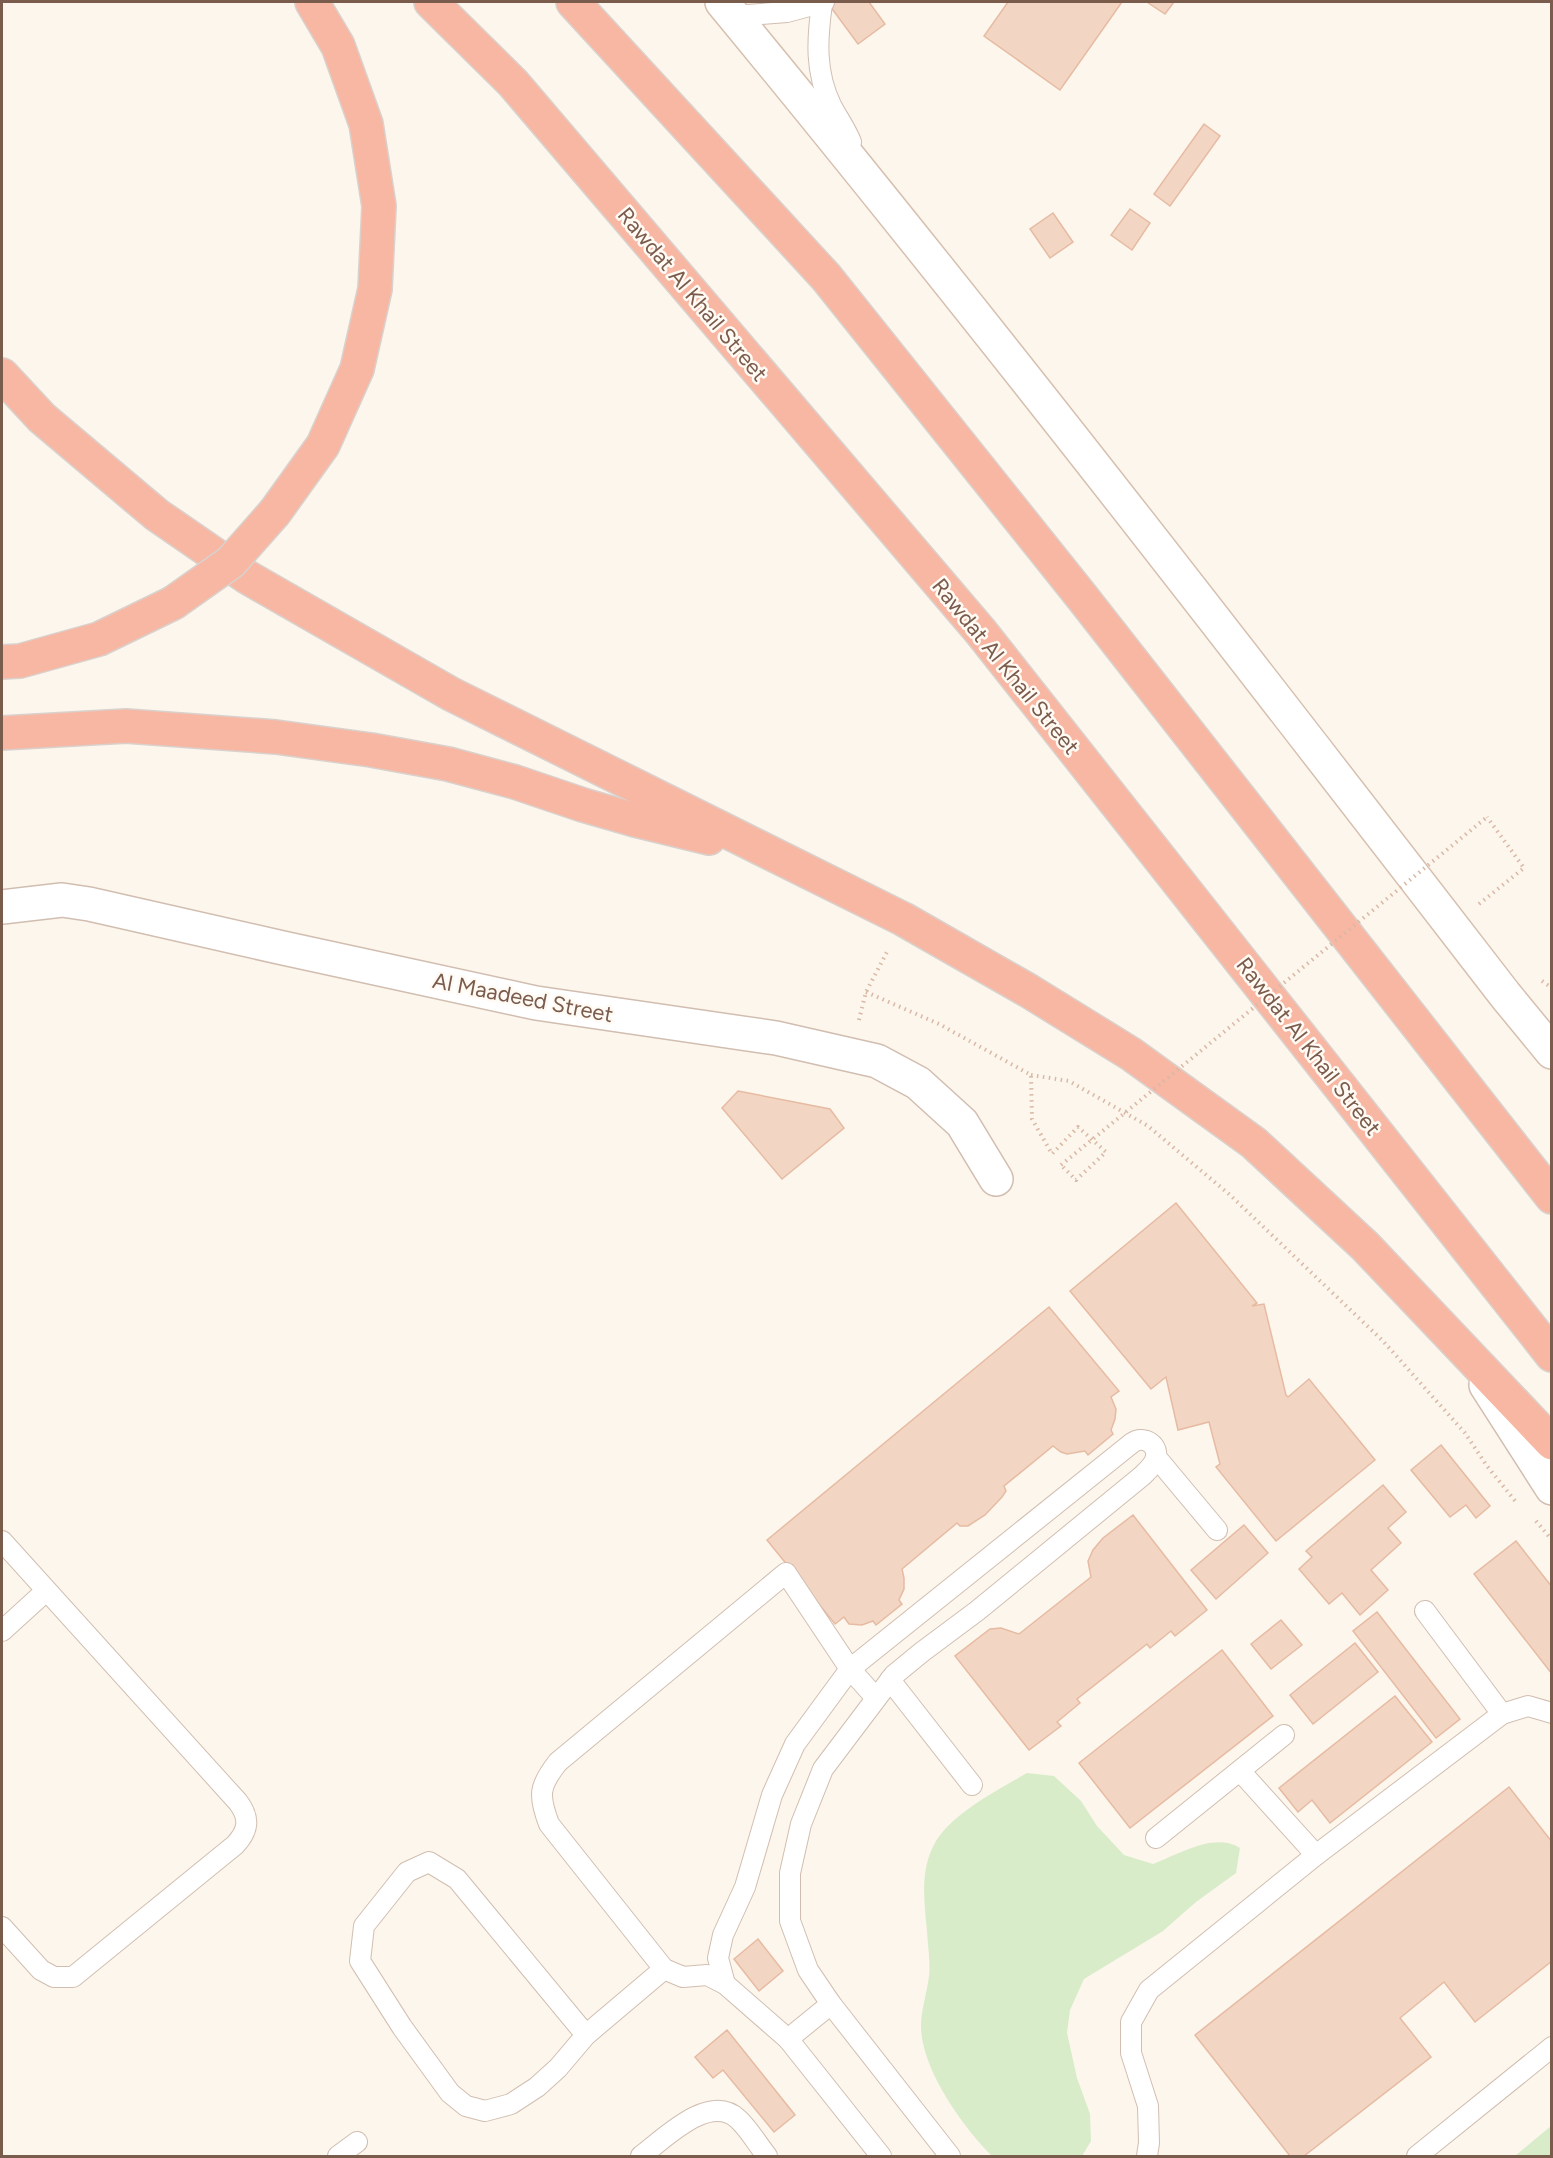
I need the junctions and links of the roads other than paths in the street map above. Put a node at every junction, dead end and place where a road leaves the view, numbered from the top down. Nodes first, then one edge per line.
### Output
1 (312, 2) edge
2 (431, 2) edge
3 (573, 2) edge
4 (822, 2) edge
5 (728, 9) edge
6 (863, 172) junction
7 (2, 375) edge
8 (2, 662) edge
9 (2, 733) edge
10 (767, 852) junction
11 (2, 907) edge
12 (1506, 996) junction
13 (1551, 1023) edge
14 (1551, 1052) edge
15 (996, 1179) dead end
16 (1551, 1197) edge
17 (1551, 1355) edge
18 (1467, 1356) junction
19 (1551, 1443) edge
20 (1156, 1457) junction
21 (1551, 1488) edge
22 (1217, 1530) dead end
23 (2, 1542) edge
24 (46, 1591) junction
25 (1425, 1611) dead end
26 (2, 1631) edge
27 (850, 1670) junction
28 (890, 1680) junction
29 (876, 1698) junction
30 (1551, 1713) edge
31 (1502, 1714) junction
32 (1284, 1735) dead end
33 (1241, 1772) junction
34 (972, 1785) dead end
35 (1156, 1838) dead end
36 (1316, 1856) junction
37 (2, 1927) edge
38 (663, 1970) junction
39 (725, 1984) junction
40 (831, 2004) junction
41 (586, 2035) junction
42 (788, 2039) junction
43 (1551, 2047) edge
44 (357, 2142) dead end
45 (339, 2157) edge
46 (641, 2157) edge
47 (767, 2157) edge
48 (881, 2157) edge
49 (950, 2157) edge
50 (1147, 2157) edge
51 (1417, 2157) edge

1 - 8 highway, bridge
2 - 17 highway, Rawdat Al Khail Street
3 - 16 highway
4 - 5 lane
4 - 6 lane
5 - 6 street
6 - 12 street
7 - 10 highway
9 - 10 highway
10 - 18 highway
11 - 15 street, Al Maadeed Street
12 - 13 street
12 - 14 street
18 - 19 highway
18 - 21 street
20 - 22 lane
20 - 27 lane
20 - 28 lane
23 - 24 lane
24 - 26 lane
24 - 37 lane
25 - 31 lane
27 - 29 lane
27 - 38 lane
27 - 39 lane
28 - 29 lane
28 - 34 lane
29 - 40 lane
30 - 31 lane
31 - 36 lane
32 - 33 lane
33 - 35 lane
33 - 36 lane
36 - 50 lane
38 - 39 lane
38 - 41 lane
39 - 42 lane
40 - 42 lane
40 - 49 lane
41 - 41 lane
42 - 48 lane
43 - 51 lane
44 - 45 lane
46 - 47 lane

